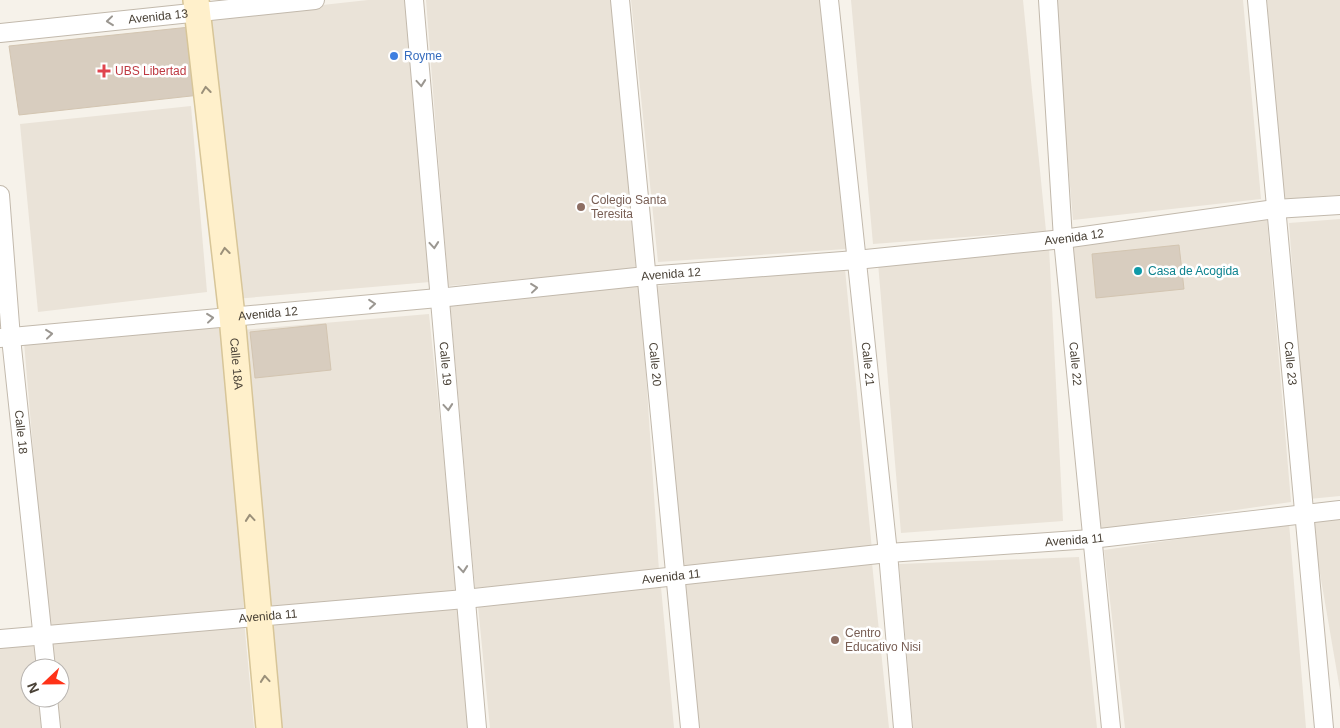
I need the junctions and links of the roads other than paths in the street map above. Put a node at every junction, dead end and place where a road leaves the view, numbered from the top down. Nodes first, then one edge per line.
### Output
1 (316, 0) edge
2 (414, 0) edge
3 (620, 0) edge
4 (829, 0) edge
5 (1048, 0) edge
6 (1257, 0) edge
7 (197, 6) edge
8 (0, 33) edge
9 (0, 195) edge
10 (1340, 205) edge
11 (1275, 210) junction
12 (1063, 239) junction
13 (856, 260) junction
14 (646, 276) junction
15 (438, 298) junction
16 (232, 316) junction
17 (5, 338) edge
18 (1340, 510) edge
19 (1304, 513) junction
20 (1091, 539) junction
21 (888, 553) junction
22 (674, 575) junction
23 (466, 599) junction
24 (259, 615) junction
25 (43, 635) junction
26 (0, 639) edge
27 (45, 658) edge
28 (49, 708) edge
29 (51, 728) edge
30 (269, 728) edge
31 (478, 728) edge
32 (690, 728) edge
33 (903, 728) edge
34 (1111, 728) edge
35 (1324, 728) edge

1 - 7 street, Avenida 13
2 -> 15 street, Calle 19
3 - 14 street, Calle 20
4 - 13 street, Calle 21
5 - 12 street, Calle 22
6 - 11 street, Calle 23
7 -> 8 street, Avenida 13
16 -> 7 street, Calle 18A
9 - 17 street, Calle 18
10 - 11 street, Avenida 12
11 - 12 street, Avenida 12
11 - 19 street, Calle 23
12 - 13 street, Avenida 12
12 - 20 street, Calle 22
13 - 14 street, Avenida 12
13 - 21 street, Calle 21
15 -> 14 street, Avenida 12
14 - 22 street, Calle 20
16 -> 15 street, Avenida 12
15 -> 23 street, Calle 19
17 -> 16 street, Avenida 12
24 -> 16 street, Calle 18A
17 - 25 street, Calle 18
18 - 19 street, Avenida 11
19 - 20 street, Avenida 11
19 - 35 street, Calle 23
20 - 21 street, Avenida 11
20 - 34 street, Calle 22
21 - 22 street, Avenida 11
21 - 33 street, Calle 21
22 - 23 street, Avenida 11
22 - 32 street, Calle 20
23 - 24 street, Avenida 11
23 - 31 street, Calle 19
24 - 25 street, Avenida 11
30 -> 24 street, Calle 18A
25 - 26 street, Avenida 11
25 - 27 street, Calle 18
28 - 29 street

